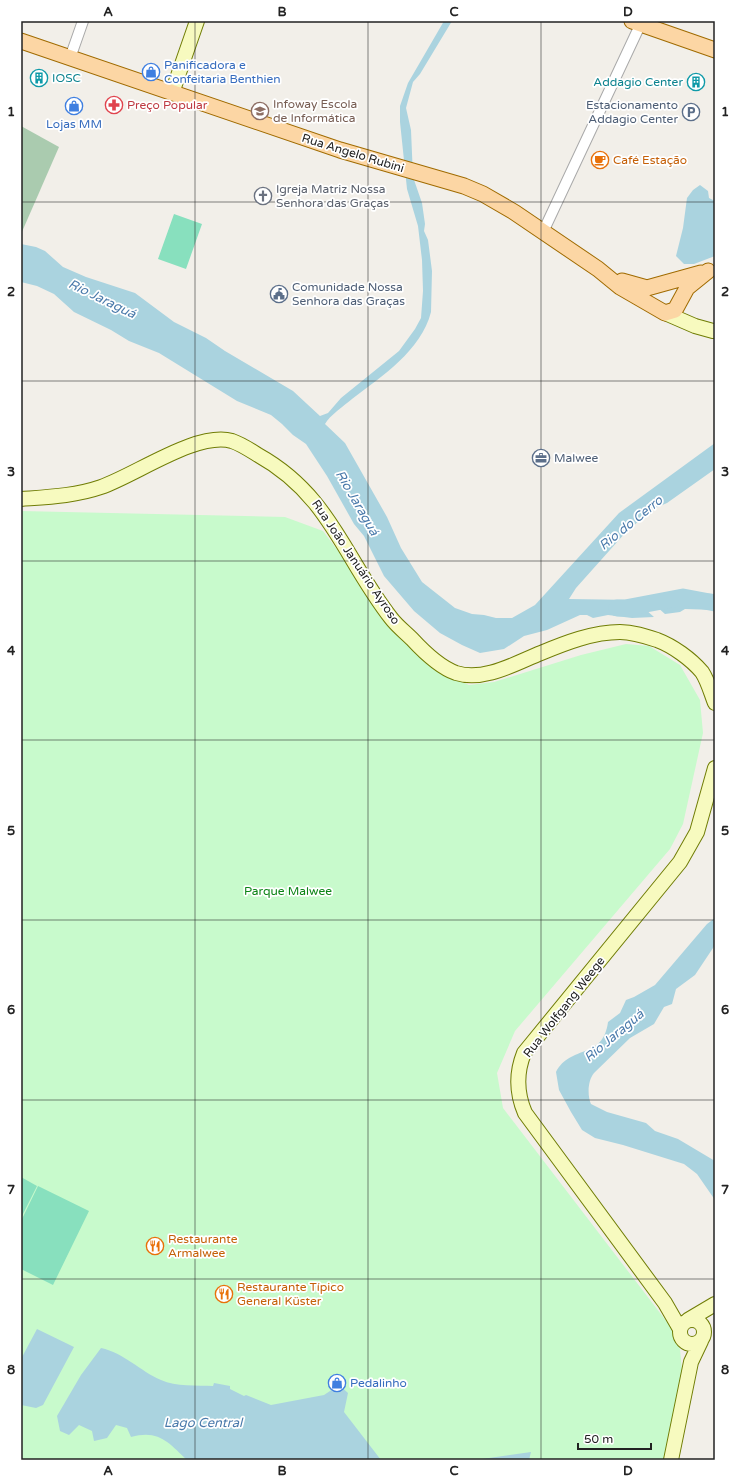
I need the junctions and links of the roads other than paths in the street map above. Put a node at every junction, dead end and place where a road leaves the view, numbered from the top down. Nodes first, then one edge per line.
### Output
1 (83, 21) edge
2 (197, 21) edge
3 (638, 22) edge
4 (21, 41) edge
5 (715, 50) edge
6 (70, 58) junction
7 (172, 93) junction
8 (543, 232) junction
9 (712, 270) edge
10 (605, 274) junction
11 (678, 304) junction
12 (663, 312) junction
13 (714, 332) edge
14 (21, 499) edge
15 (715, 703) edge
16 (715, 768) edge
17 (715, 1304) edge
18 (715, 1323) edge
19 (684, 1327) junction
20 (702, 1338) junction
21 (691, 1362) junction
22 (671, 1460) edge

1 - 6 street
2 - 7 main road
3 - 5 main road
3 - 8 street
4 - 6 main road, Rua Angelo Rubini
6 - 7 main road, Rua Angelo Rubini
7 - 8 main road, Rua Angelo Rubini
8 - 10 main road, Rua Angelo Rubini
9 - 10 main road
9 - 11 main road
10 - 12 main road, Rua Angelo Rubini
11 - 12 main road
11 - 13 main road
12 - 13 main road
14 - 15 main road, Rua João Januário Ayroso
16 - 19 main road, Rua Wolfgang Weege
17 - 19 main road
18 - 20 main road
19 - 20 main road
19 - 20 main road
19 - 21 main road, Rua Wolfgang Weege
20 - 21 main road
21 - 22 main road

